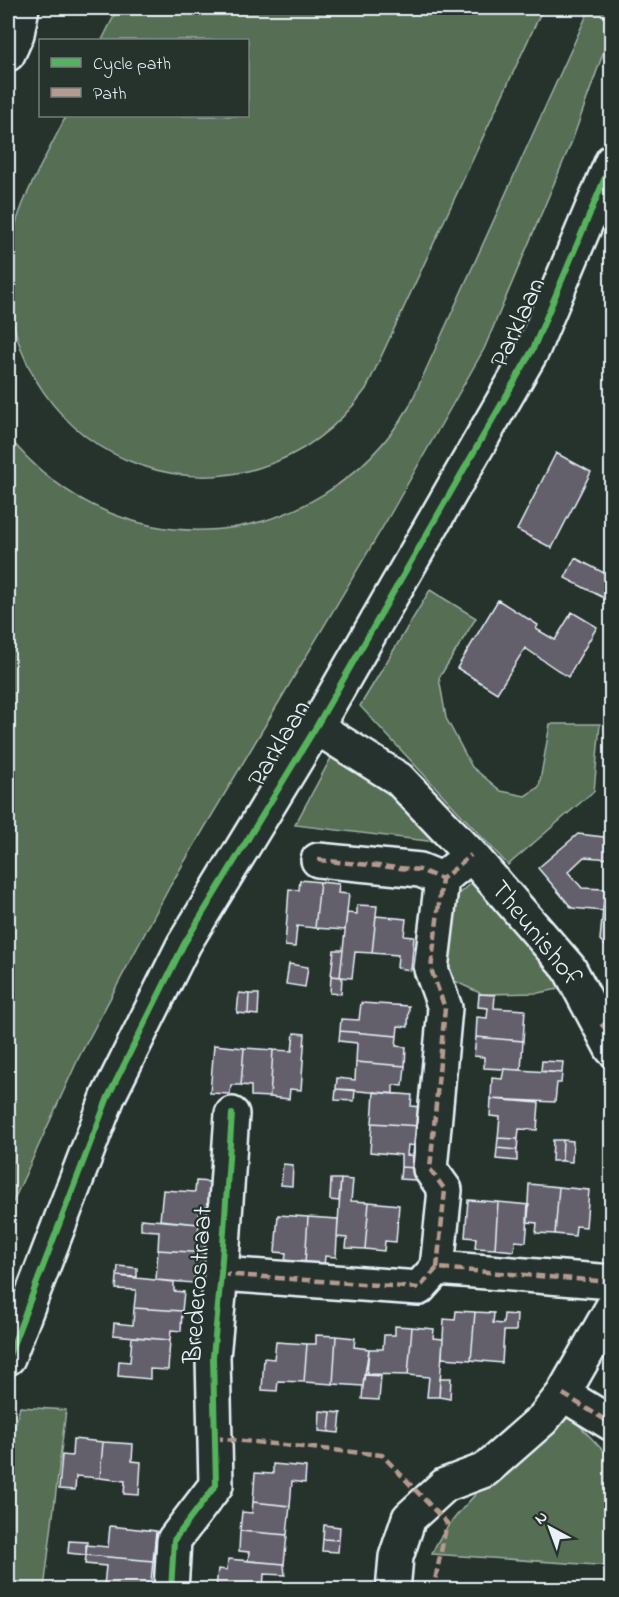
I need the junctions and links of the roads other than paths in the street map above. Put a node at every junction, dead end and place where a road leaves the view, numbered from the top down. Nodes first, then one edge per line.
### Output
1 (22, 8) edge
2 (8, 54) edge
3 (612, 161) edge
4 (316, 728) junction
5 (471, 855) junction
6 (318, 860) dead end
7 (442, 879) junction
8 (608, 1031) edge
9 (232, 1114) dead end
10 (437, 1268) junction
11 (222, 1274) junction
12 (612, 1282) edge
13 (612, 1308) edge
14 (8, 1358) edge
15 (562, 1394) junction
16 (612, 1424) edge
17 (171, 1590) edge
18 (393, 1590) edge

1 - 2 street
3 - 4 street, Parklaan
4 - 5 street, Theunishof
4 - 14 street, Parklaan
5 - 7 street, Theunishof
5 - 8 street, Theunishof
6 - 7 street
7 - 10 street
9 - 11 street, Brederostraat
10 - 11 street
10 - 12 street
11 - 17 street, Brederostraat
13 - 15 street
15 - 16 street
15 - 18 street

